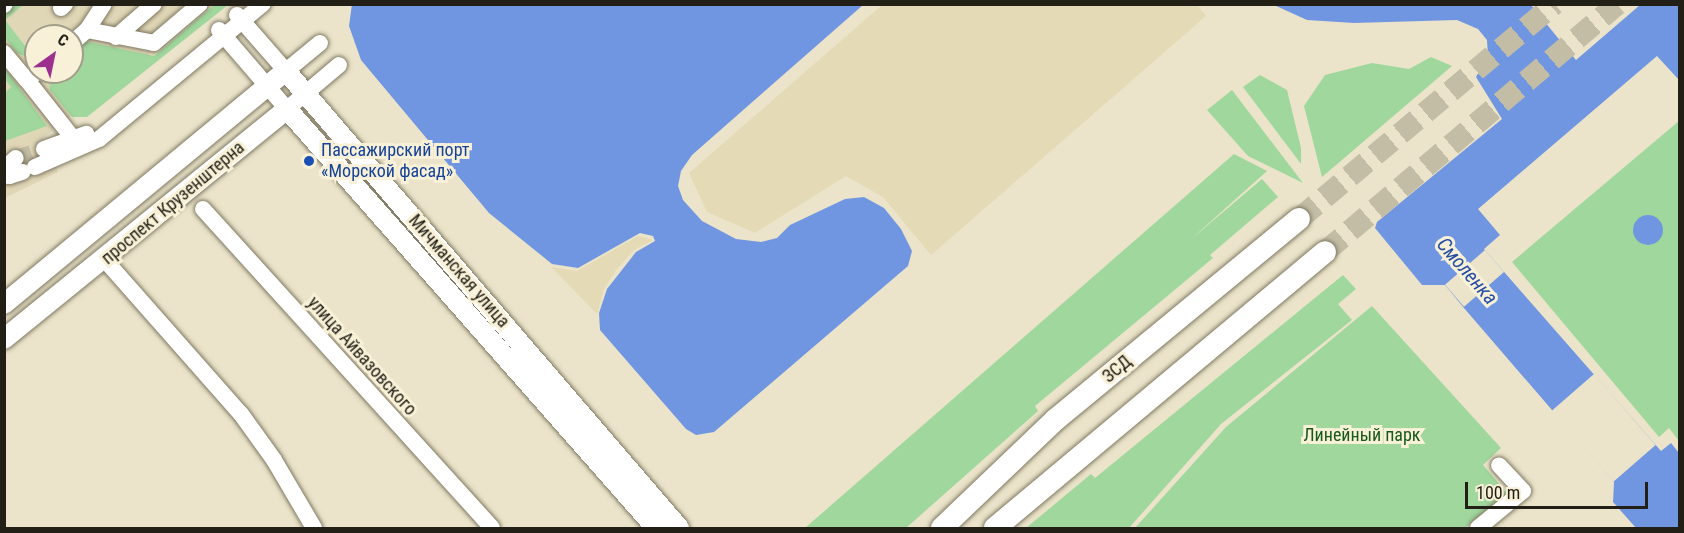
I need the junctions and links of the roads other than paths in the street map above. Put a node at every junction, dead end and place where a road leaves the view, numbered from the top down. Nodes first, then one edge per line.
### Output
1 (104, 4) edge
2 (154, 4) edge
3 (200, 4) edge
4 (263, 4) edge
5 (242, 14) edge
6 (87, 30) junction
7 (84, 33) edge
8 (221, 33) junction
9 (116, 37) junction
10 (320, 43) dead end
11 (4, 53) edge
12 (339, 65) dead end
13 (24, 69) edge
14 (286, 71) junction
15 (37, 84) edge
16 (268, 87) junction
17 (305, 94) junction
18 (287, 109) junction
19 (78, 143) junction
20 (25, 164) edge
21 (203, 209) dead end
22 (1299, 219) tunnel mouth
23 (1325, 252) tunnel mouth
24 (105, 260) junction
25 (4, 304) edge
26 (4, 339) edge
27 (1500, 465) dead end
28 (314, 528) edge
29 (492, 528) edge
30 (656, 528) edge
31 (679, 528) edge
32 (942, 528) edge
33 (995, 528) edge
34 (1478, 528) edge

1 - 6 street
2 - 9 street
3 - 9 street
4 - 5 street
5 - 8 street
5 - 14 street, Мичманская улица
6 - 7 street
6 - 9 street
8 - 16 street, Мичманская улица
8 - 19 street
10 - 14 street, проспект Крузенштерна
11 - 13 street
12 - 17 street, проспект Крузенштерна
14 - 16 main road, проспект Крузенштерна
14 - 17 main road, Мичманская улица
15 - 19 street
16 - 18 street, Мичманская улица
16 - 25 main road, проспект Крузенштерна
17 - 18 street, проспект Крузенштерна
17 - 31 main road, Мичманская улица
18 - 24 main road, проспект Крузенштерна
18 - 30 main road, Мичманская улица
19 - 20 street
21 - 29 street, улица Айвазовского
22 - 32 highway, ЗСД
23 - 33 highway
24 - 26 main road, проспект Крузенштерна
24 - 28 street
27 - 34 street

